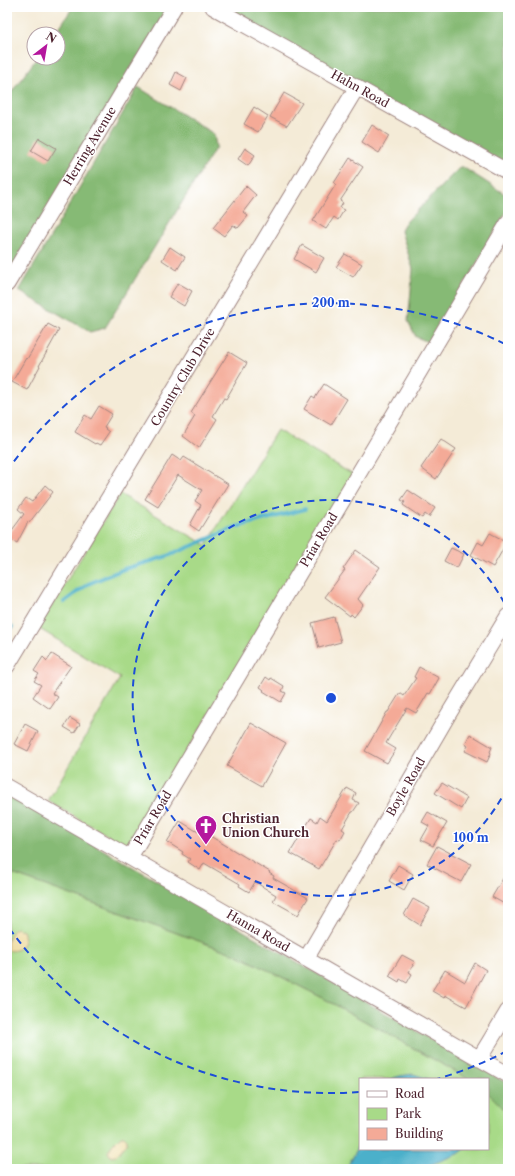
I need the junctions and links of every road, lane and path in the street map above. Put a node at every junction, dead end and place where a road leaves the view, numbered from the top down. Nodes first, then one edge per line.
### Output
1 (174, 7) edge
2 (213, 7) edge
3 (357, 87) junction
4 (508, 172) edge
5 (508, 222) edge
6 (7, 284) edge
7 (508, 616) edge
8 (7, 666) edge
9 (7, 787) edge
10 (130, 857) junction
11 (306, 959) junction
12 (508, 1011) edge
13 (479, 1059) junction
14 (508, 1075) edge

1 - 6 street, Herring Avenue
2 - 3 street, Hahn Road
3 - 4 street, Hahn Road
3 - 8 street, Country Club Drive
5 - 10 street, Priar Road
7 - 11 street, Boyle Road
9 - 10 street, Hanna Road
10 - 11 street, Hanna Road
11 - 13 street, Hanna Road
12 - 13 street
13 - 14 street, Hanna Road

